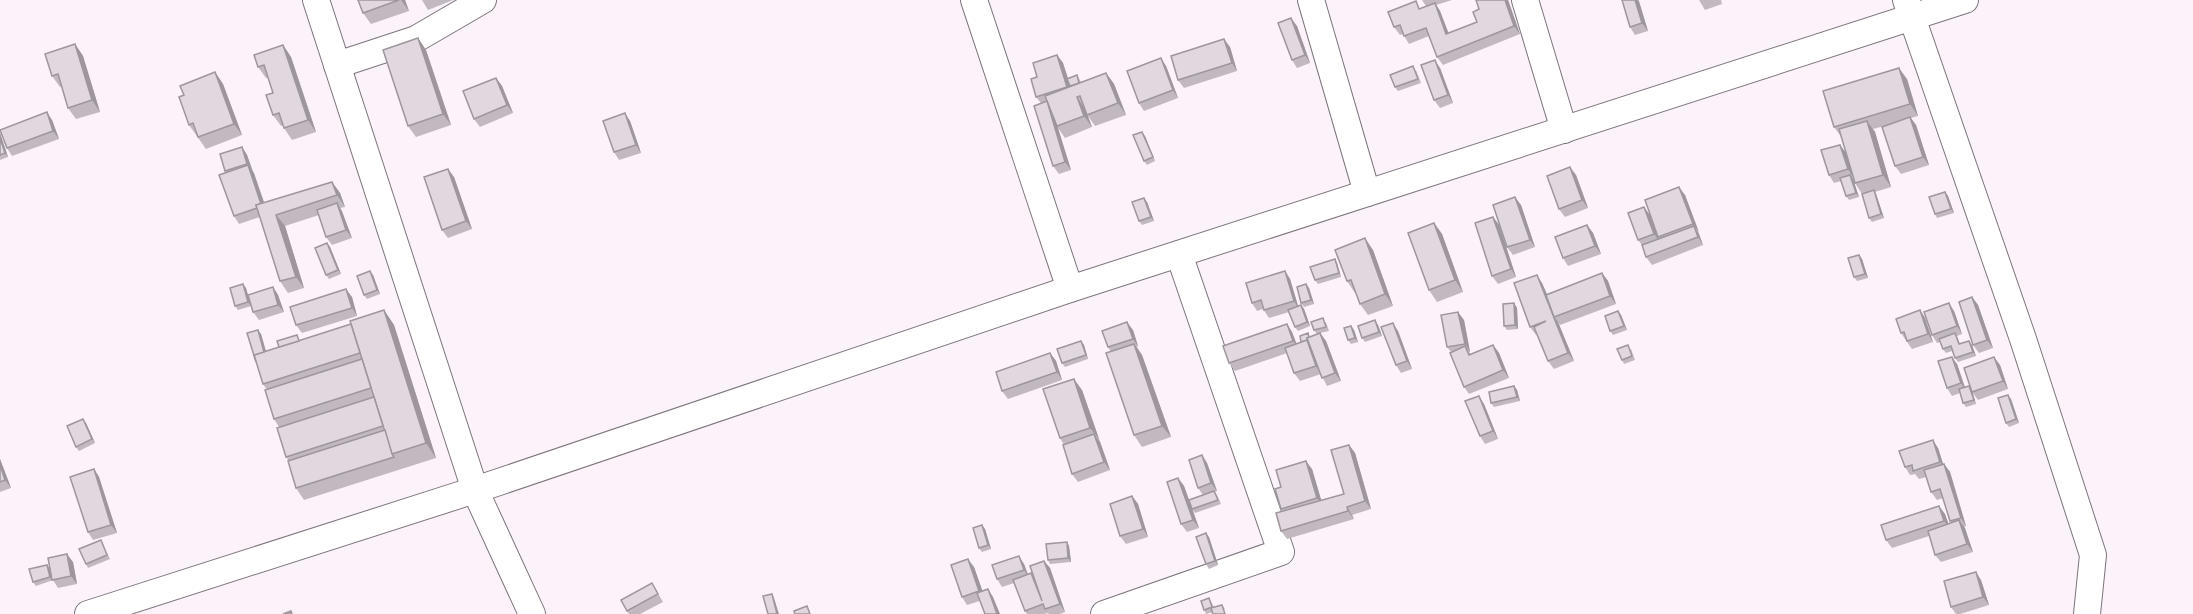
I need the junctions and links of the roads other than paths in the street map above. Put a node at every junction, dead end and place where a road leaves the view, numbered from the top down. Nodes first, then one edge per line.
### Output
1 (316, 0) edge
2 (483, 0) edge
3 (974, 0) edge
4 (1311, 0) edge
5 (1525, 0) edge
6 (1965, 0) edge
7 (1909, 9) edge
8 (337, 65) junction
9 (1564, 130) junction
10 (1367, 194) junction
11 (1179, 254) junction
12 (1070, 289) junction
13 (475, 490) junction
14 (88, 614) edge
15 (532, 614) edge
16 (1104, 614) edge
17 (2087, 614) edge

1 - 8 street
2 - 8 street
3 - 12 street
4 - 10 street
5 - 9 street
6 - 7 street
7 - 9 street
7 - 17 street
8 - 13 street
9 - 10 street
10 - 11 street
11 - 12 street
11 - 16 street
12 - 13 street
13 - 14 street
13 - 15 street

